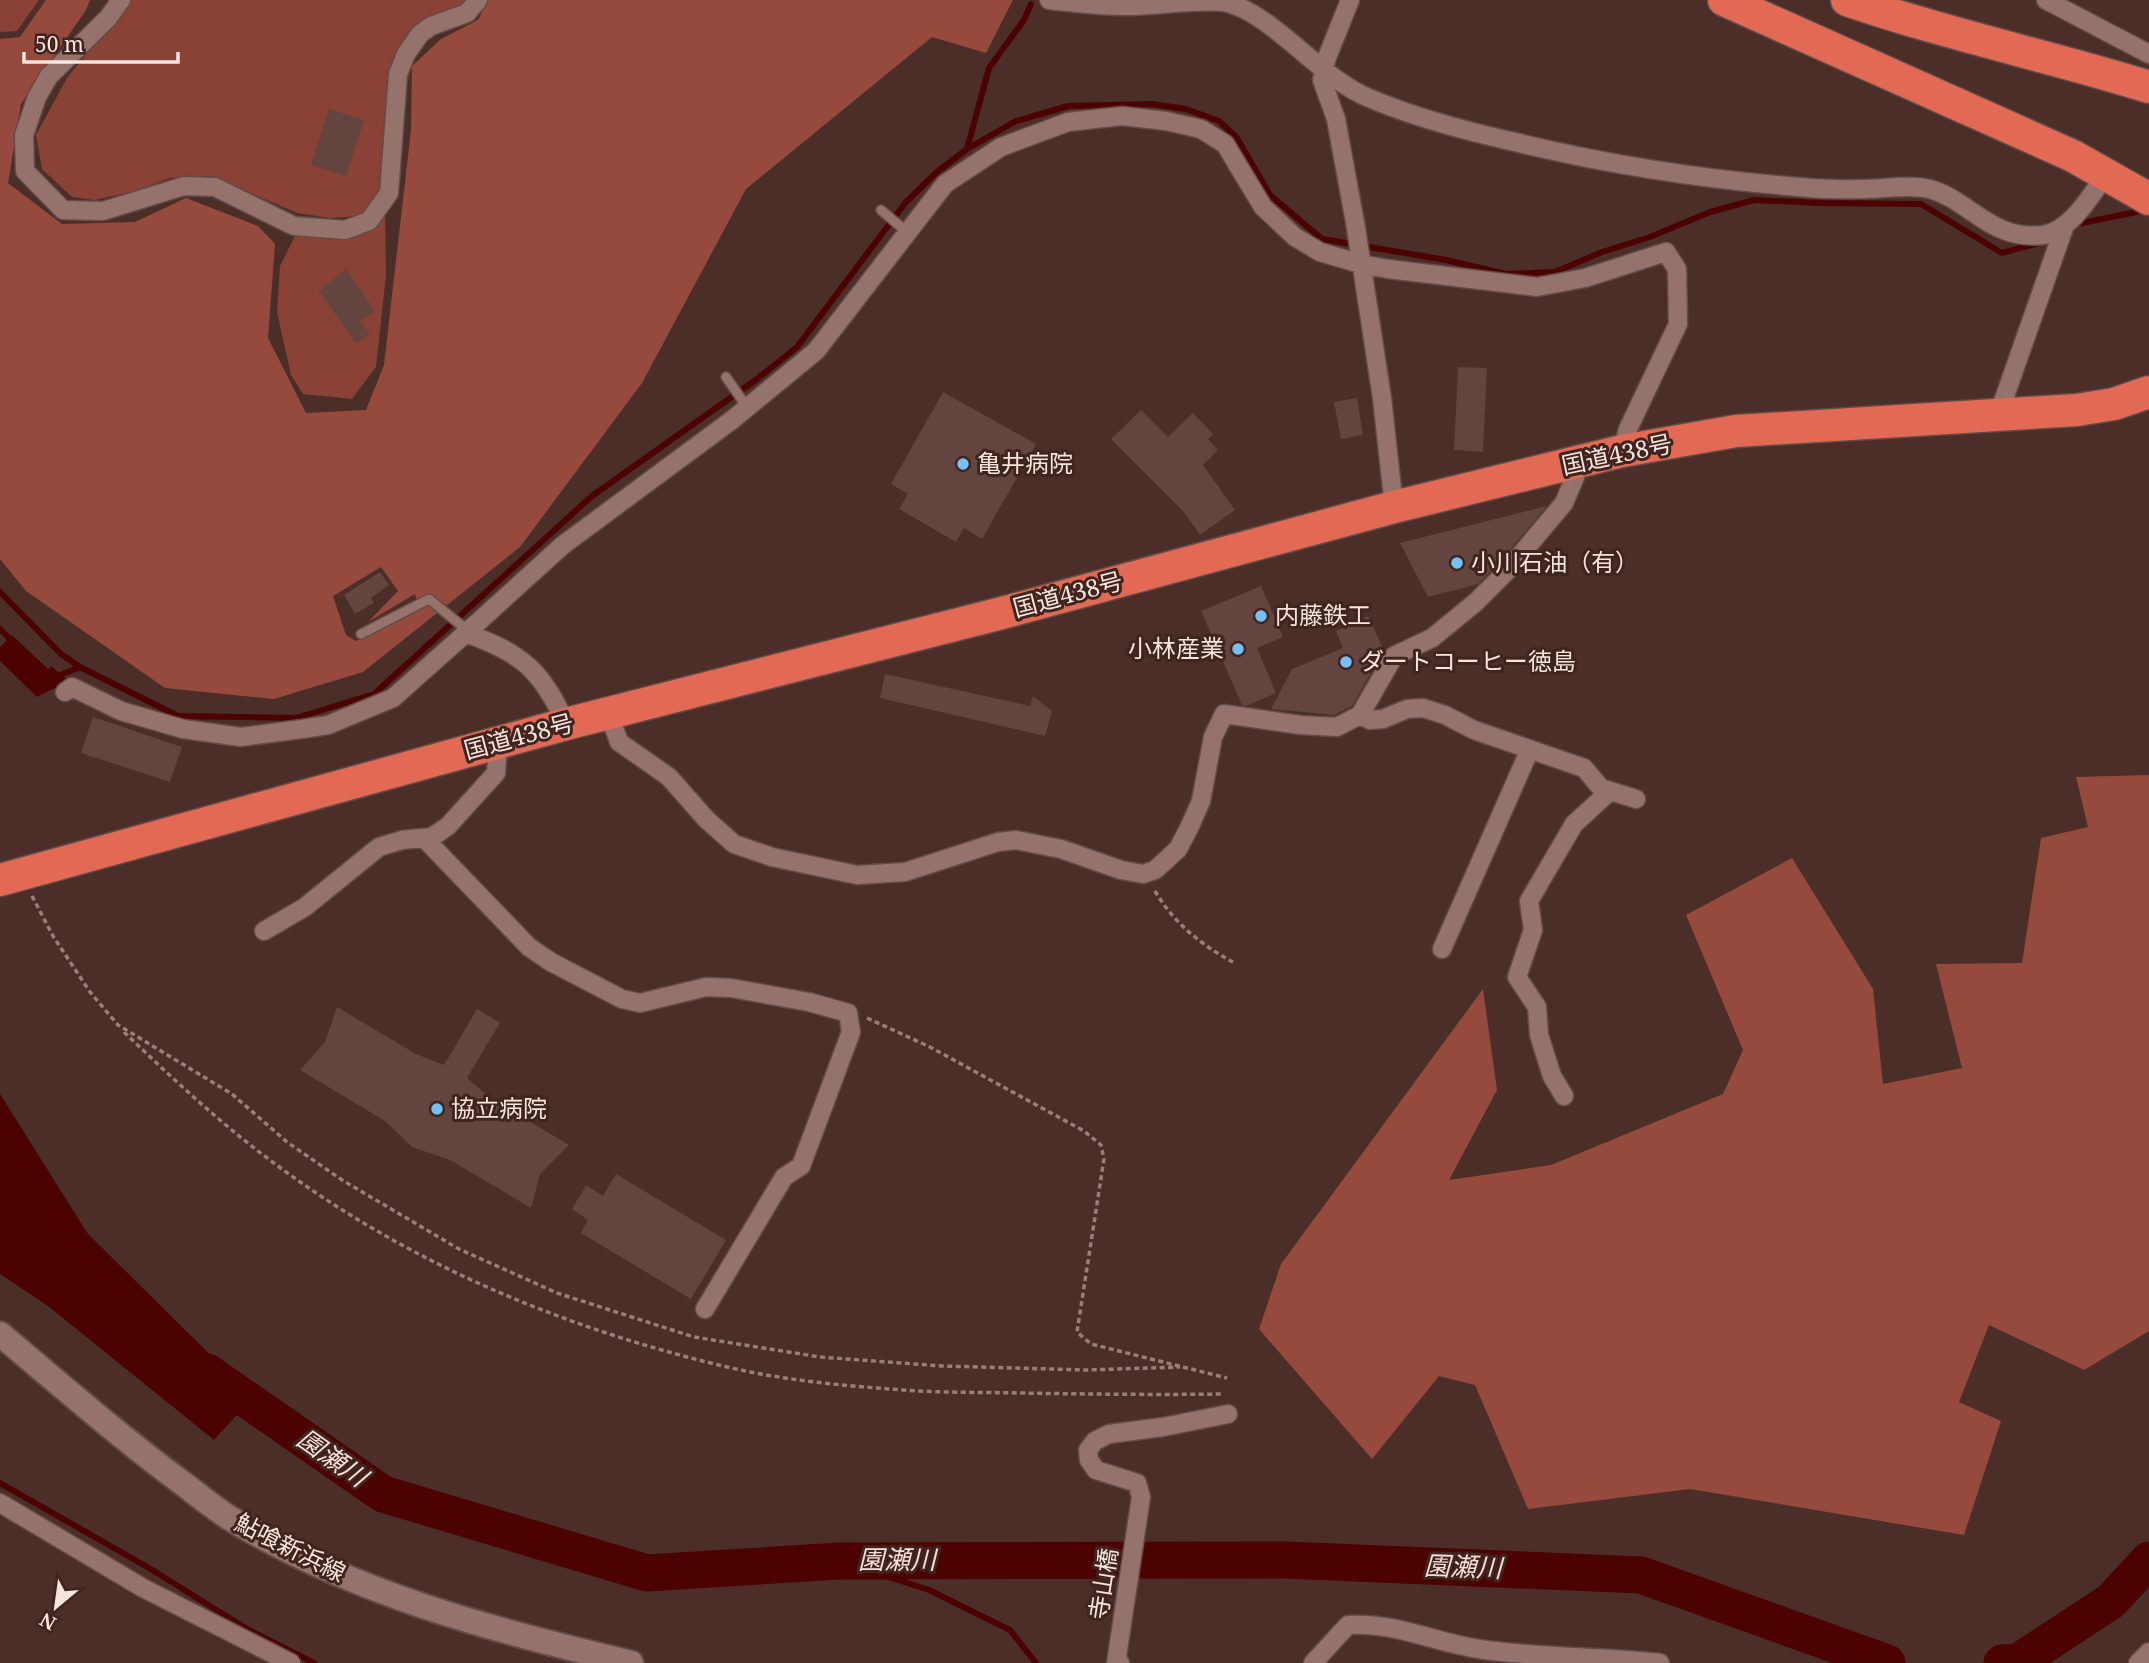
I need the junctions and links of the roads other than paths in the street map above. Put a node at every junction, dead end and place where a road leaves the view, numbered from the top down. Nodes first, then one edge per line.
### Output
1 (121, 0) edge
2 (478, 0) edge
3 (1049, 0) edge
4 (1350, 0) edge
5 (1724, 0) edge
6 (1847, 0) edge
7 (2046, 0) edge
8 (2149, 54) edge
9 (1324, 70) junction
10 (2149, 87) edge
11 (2100, 183) dead end
12 (2143, 196) edge
13 (881, 210) dead end
14 (2065, 225) junction
15 (907, 232) junction
16 (1361, 264) junction
17 (726, 377) dead end
18 (2149, 392) edge
19 (747, 407) junction
20 (1999, 413) junction
21 (1622, 451) junction
22 (1576, 463) junction
23 (1394, 507) junction
24 (464, 629) junction
25 (360, 634) dead end
26 (65, 692) dead end
27 (609, 714) junction
28 (1360, 715) junction
29 (566, 724) junction
30 (498, 743) junction
31 (1530, 749) junction
32 (1610, 791) junction
33 (1636, 799) dead end
34 (424, 838) junction
35 (12, 877) edge
36 (264, 931) dead end
37 (1442, 948) dead end
38 (1564, 1096) dead end
39 (705, 1309) dead end
40 (0, 1334) edge
41 (1228, 1414) dead end
42 (0, 1503) edge
43 (2149, 1652) edge
44 (291, 1663) edge
45 (631, 1663) edge
46 (1118, 1663) edge
47 (1313, 1663) edge
48 (1660, 1663) edge
49 (2138, 1663) edge

1 - 2 street
3 - 9 street
4 - 9 street
5 - 12 highway
6 - 10 highway
7 - 8 street
9 - 14 street
9 - 16 street
11 - 14 street
13 - 15 lane
14 - 20 street
15 - 16 street
15 - 19 street
16 - 21 street
16 - 23 street
17 - 19 lane
18 - 20 highway, 国道438号
19 - 24 street
20 - 21 highway, 国道438号
21 - 22 highway, 国道438号
22 - 23 highway, 国道438号
22 - 28 street
23 - 27 highway, 国道438号
24 - 25 lane
24 - 26 street
24 - 29 street
27 - 28 street
27 - 29 highway, 国道438号
28 - 31 street
29 - 30 highway, 国道438号
30 - 34 street
30 - 35 highway, 国道438号
31 - 32 street
31 - 37 street
32 - 33 street
32 - 38 street
34 - 36 street
34 - 39 street
40 - 45 main road, 鮎喰新浜線
41 - 46 street, 寺山橋
42 - 44 street
43 - 49 street
47 - 48 street

